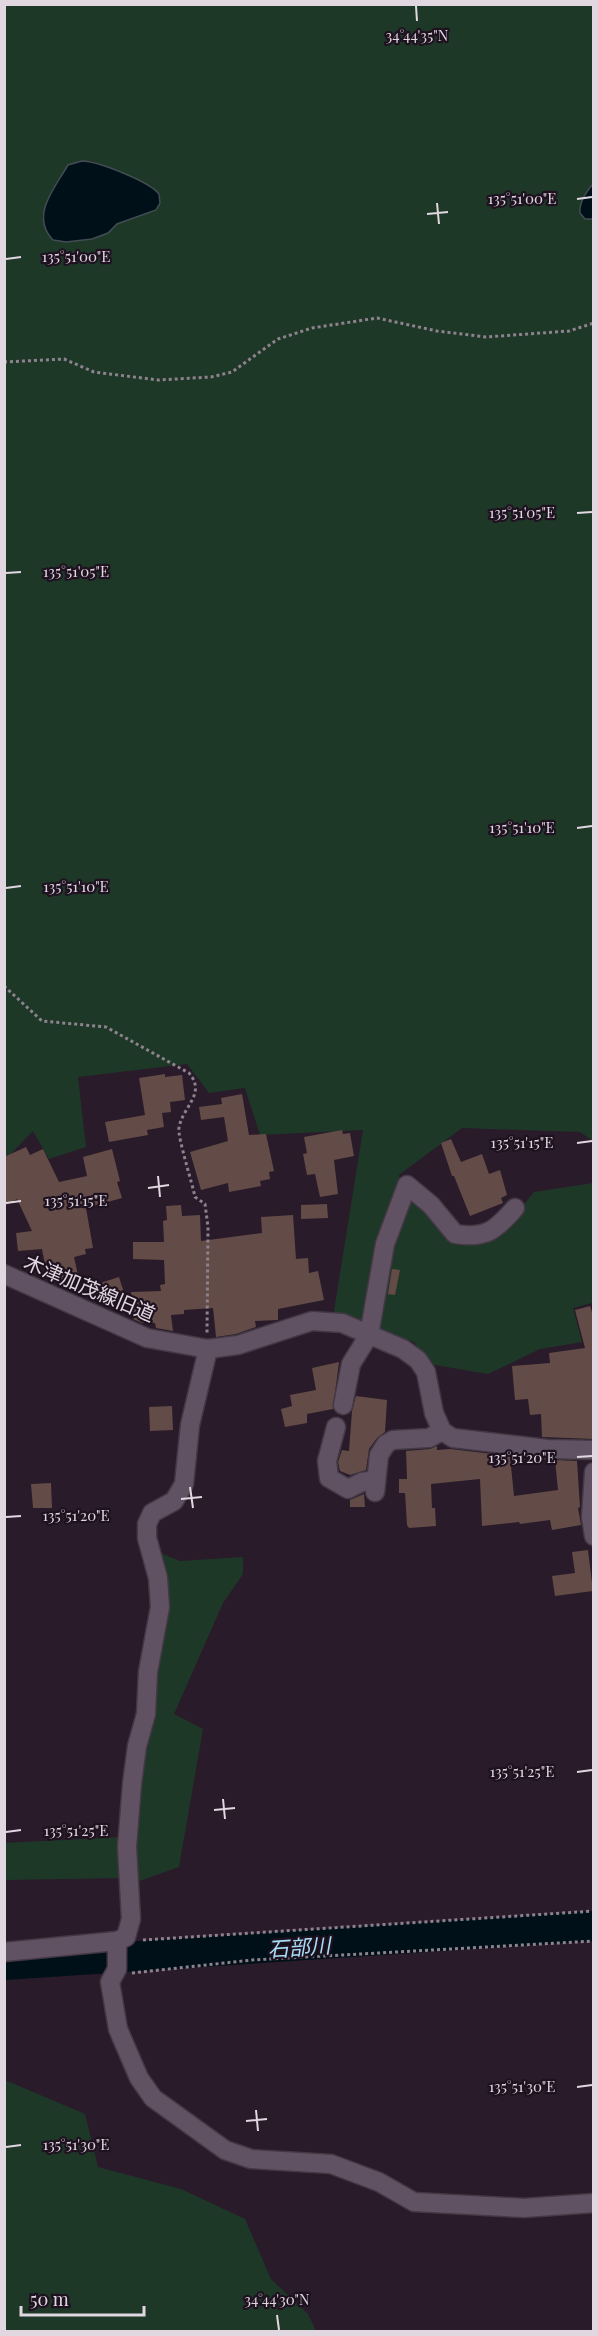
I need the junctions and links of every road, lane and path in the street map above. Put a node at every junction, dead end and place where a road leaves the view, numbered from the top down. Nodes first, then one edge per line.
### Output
1 (594, 323) edge
2 (4, 362) edge
3 (4, 986) edge
4 (515, 1208) dead end
5 (4, 1274) edge
6 (369, 1335) junction
7 (207, 1349) junction
8 (343, 1405) dead end
9 (336, 1427) dead end
10 (442, 1431) junction
11 (593, 1450) edge
12 (594, 1455) edge
13 (594, 1472) edge
14 (594, 1536) edge
15 (594, 1911) edge
16 (594, 1941) edge
17 (117, 1945) junction
18 (4, 1952) edge
19 (116, 1972) junction
20 (594, 2203) edge

1 - 2 path
3 - 7 path
4 - 6 street
5 - 7 street, 木津加茂線旧道
6 - 7 street, 木津加茂線旧道
6 - 8 street
6 - 10 street, 木津加茂線旧道
7 - 17 street
9 - 10 street
10 - 11 street
11 - 12 street
13 - 14 street
15 - 17 path
16 - 19 path
17 - 18 street
17 - 19 street
19 - 20 street

